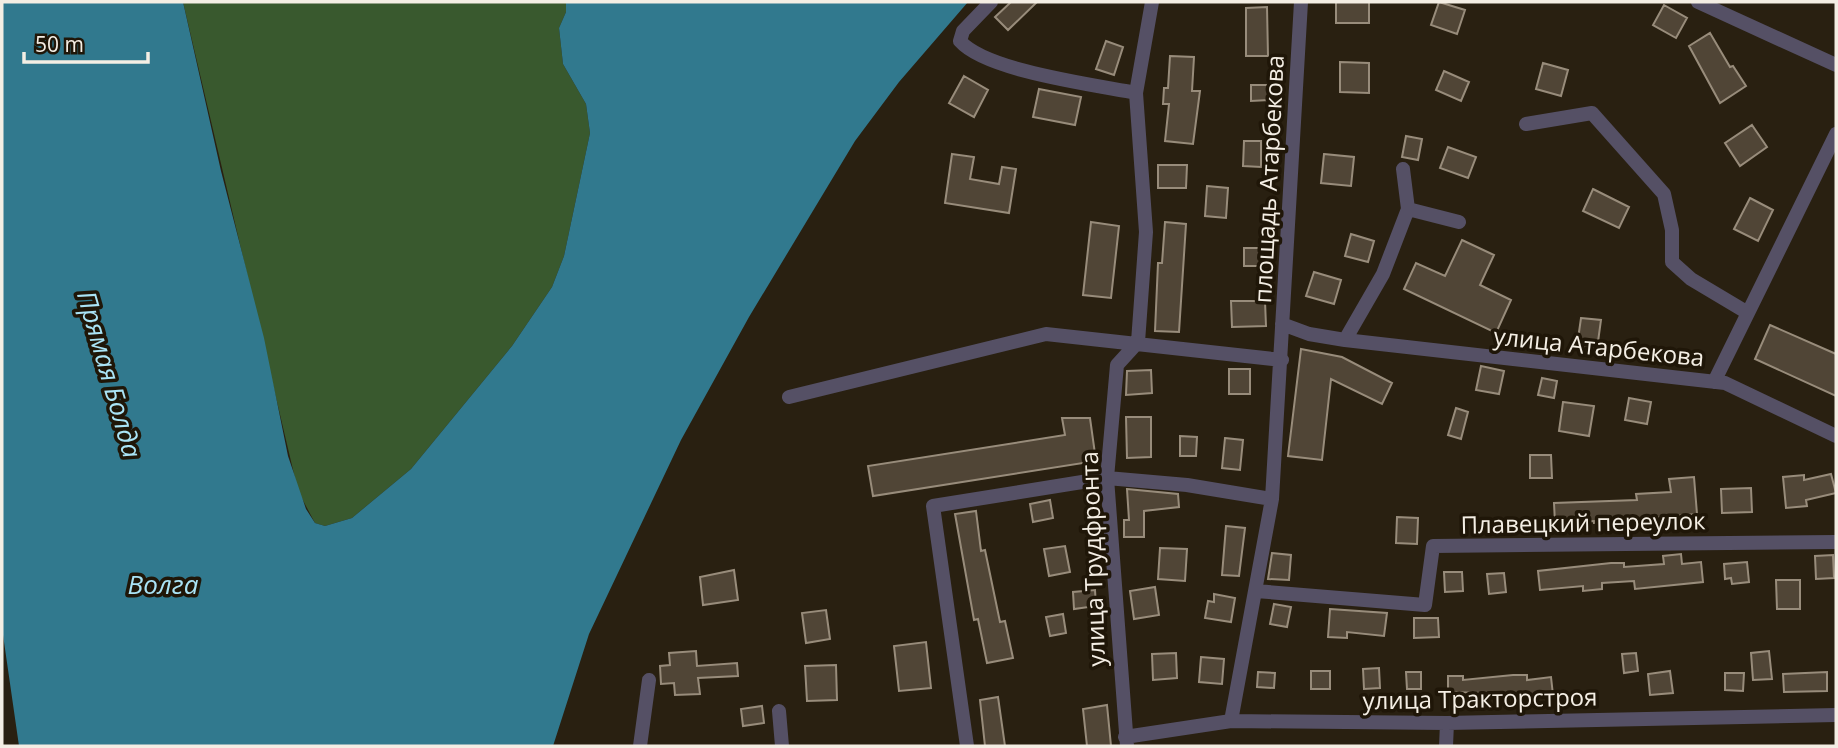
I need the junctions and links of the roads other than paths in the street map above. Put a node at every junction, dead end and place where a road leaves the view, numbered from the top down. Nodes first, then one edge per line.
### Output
1 (991, 2) edge
2 (1152, 2) edge
3 (1301, 2) edge
4 (1698, 2) edge
5 (1836, 65) edge
6 (1136, 93) junction
7 (1526, 124) dead end
8 (1836, 134) edge
9 (1403, 169) dead end
10 (1408, 209) junction
11 (1459, 222) dead end
12 (1748, 313) junction
13 (1282, 324) junction
14 (1345, 340) junction
15 (1138, 342) junction
16 (1282, 360) junction
17 (1714, 382) junction
18 (789, 397) dead end
19 (1836, 436) edge
20 (1107, 478) junction
21 (1272, 499) junction
22 (1836, 542) edge
23 (1256, 591) junction
24 (649, 680) dead end
25 (779, 711) dead end
26 (1836, 715) edge
27 (1231, 721) junction
28 (1447, 723) junction
29 (1126, 741) edge
30 (640, 746) edge
31 (782, 746) edge
32 (967, 746) edge
33 (1446, 746) edge

1 - 6 street
2 - 6 street
3 - 13 street, площадь Атарбекова
4 - 5 street
6 - 15 street
7 - 12 street
8 - 12 street
9 - 10 street
10 - 11 street
10 - 14 street
12 - 17 street
13 - 14 street, улица Атарбекова
13 - 16 street, площадь Атарбекова
14 - 17 street, улица Атарбекова
15 - 16 street
15 - 18 street
15 - 20 street, улица Трудфронта
16 - 21 street, площадь Атарбекова
17 - 19 street, улица Атарбекова
20 - 21 street
20 - 29 street, улица Трудфронта
20 - 32 street
21 - 23 street, площадь Атарбекова
22 - 23 street, Плавецкий переулок
23 - 27 street, площадь Атарбекова
24 - 30 street
25 - 31 street
26 - 28 street, улица Тракторстроя
27 - 28 street, улица Тракторстроя
27 - 29 street, улица Тракторстроя
28 - 33 street

